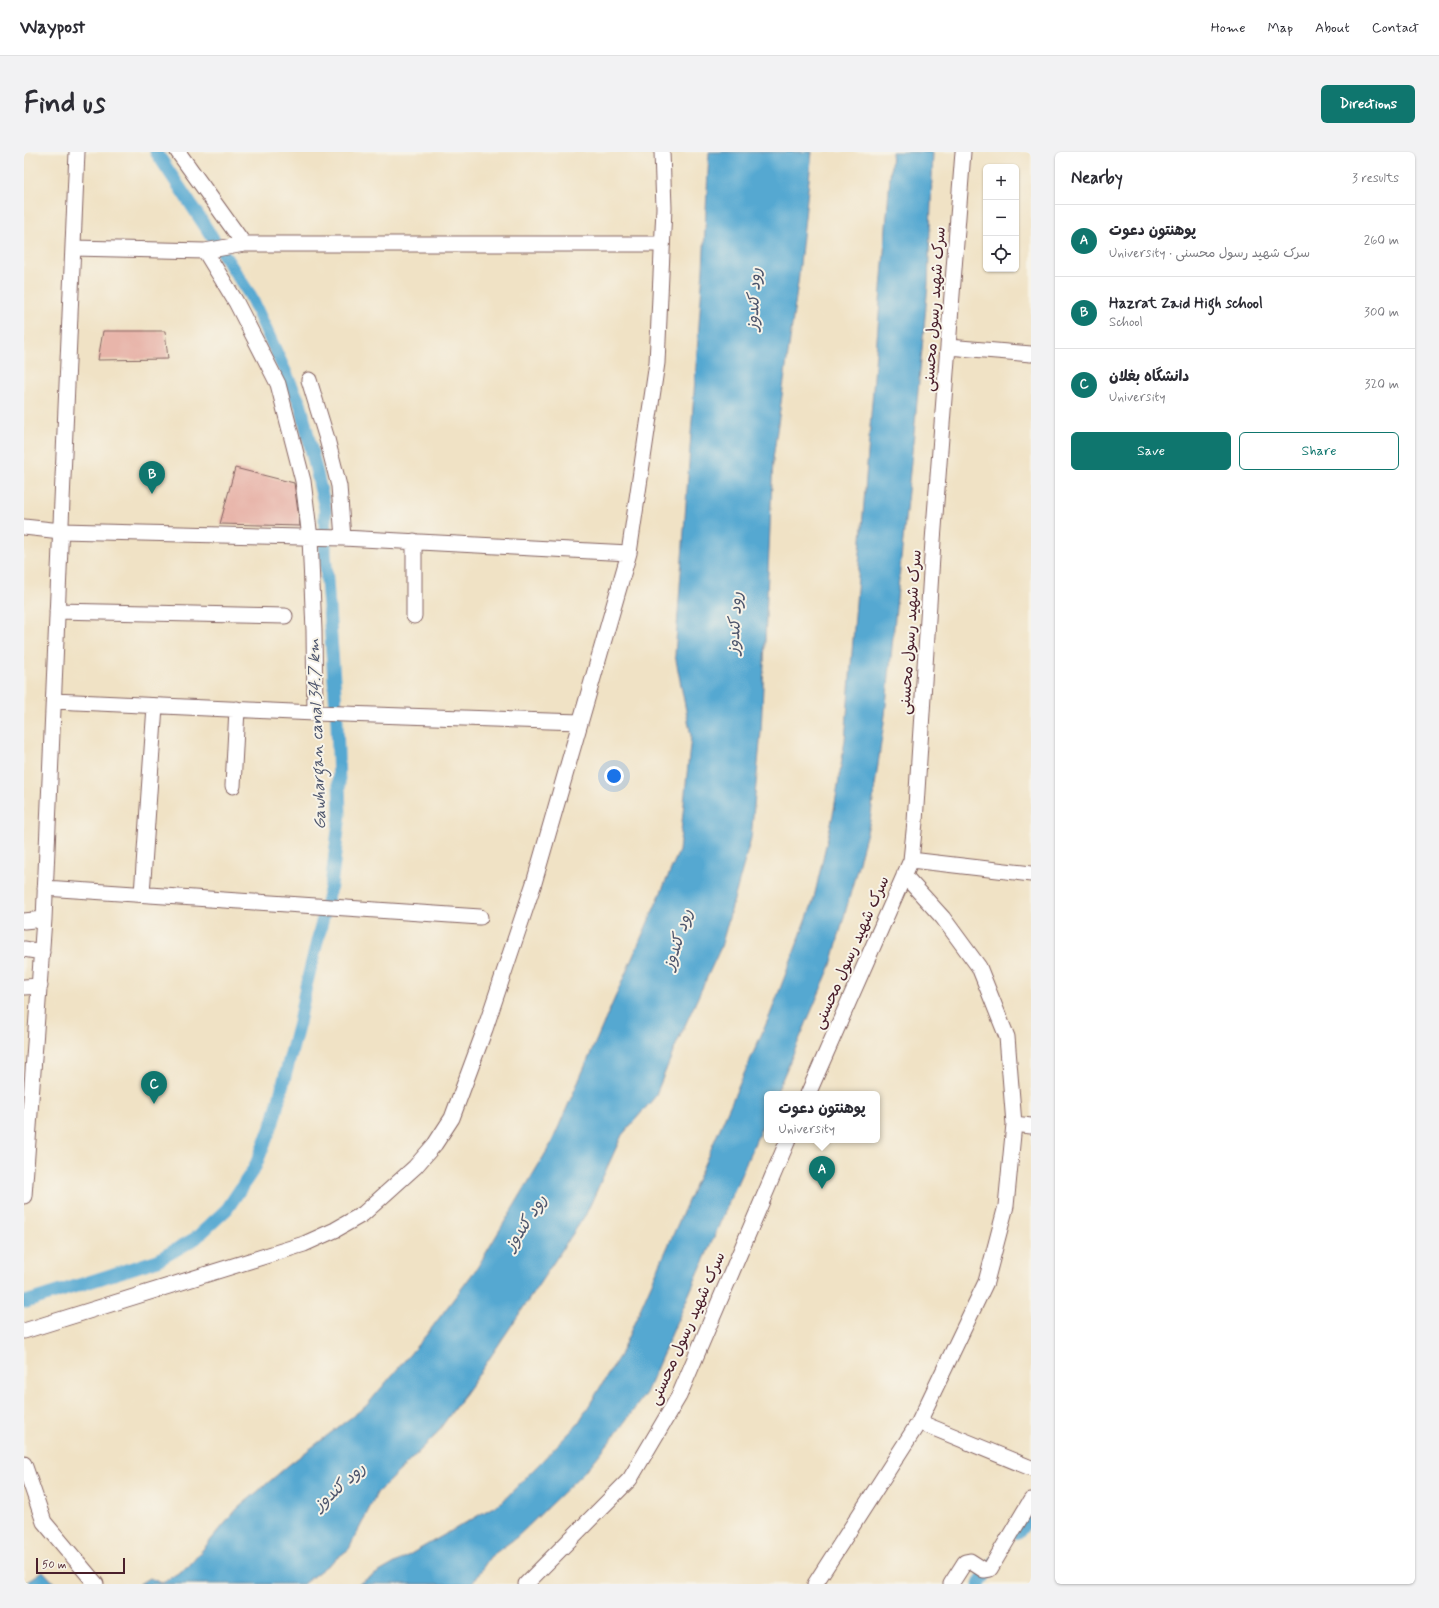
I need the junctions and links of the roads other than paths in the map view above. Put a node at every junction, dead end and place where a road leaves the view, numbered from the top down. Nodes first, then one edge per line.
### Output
1 (77, 152) edge
2 (178, 152) edge
3 (662, 152) edge
4 (963, 152) edge
5 (244, 244) junction
6 (662, 244) junction
7 (73, 248) junction
8 (205, 251) junction
9 (948, 347) junction
10 (1031, 354) edge
11 (308, 380) dead end
12 (24, 527) edge
13 (61, 531) junction
14 (310, 538) junction
15 (343, 538) junction
16 (414, 541) junction
17 (629, 553) junction
18 (56, 612) junction
19 (285, 616) dead end
20 (414, 616) dead end
21 (54, 701) junction
22 (155, 706) junction
23 (237, 709) junction
24 (315, 713) junction
25 (580, 722) junction
26 (233, 786) dead end
27 (911, 860) junction
28 (1031, 874) edge
29 (904, 875) junction
30 (45, 888) junction
31 (142, 894) junction
32 (480, 917) dead end
33 (44, 919) junction
34 (24, 921) edge
35 (24, 949) edge
36 (42, 952) junction
37 (40, 986) junction
38 (24, 987) edge
39 (809, 1091) edge
40 (1014, 1124) junction
41 (1031, 1126) edge
42 (787, 1143) edge
43 (24, 1196) edge
44 (24, 1331) edge
45 (919, 1422) junction
46 (24, 1464) edge
47 (1031, 1468) edge
48 (1031, 1500) edge
49 (92, 1578) edge
50 (527, 1584) edge
51 (815, 1584) edge
52 (951, 1584) edge

1 - 7 street
2 - 5 street
3 - 6 street
4 - 9 street, سرک شهید رسول محسنی
5 - 6 street
5 - 8 street
6 - 17 street
7 - 8 street
7 - 13 street
8 - 14 street
9 - 10 street
9 - 27 street, سرک شهید رسول محسنی
11 - 15 street
12 - 13 street
13 - 14 street
13 - 18 street
14 - 15 street
14 - 24 street
15 - 16 street
16 - 17 street
16 - 20 street
17 - 25 street
18 - 19 street
18 - 21 street
21 - 22 street
21 - 30 street
22 - 23 street
22 - 31 street
23 - 24 street
23 - 26 street
24 - 25 street
25 - 44 street
27 - 28 street
27 - 29 street, سرک شهید رسول محسنی
29 - 39 street, سرک شهید رسول محسنی
29 - 40 street
30 - 31 street
30 - 33 street
31 - 32 street
33 - 34 street
33 - 36 street
35 - 36 street
36 - 37 street
37 - 38 street
37 - 43 street
40 - 41 street
40 - 45 street
42 - 50 street, سرک شهید رسول محسنی
45 - 47 street
45 - 51 street
46 - 49 street
48 - 52 street

